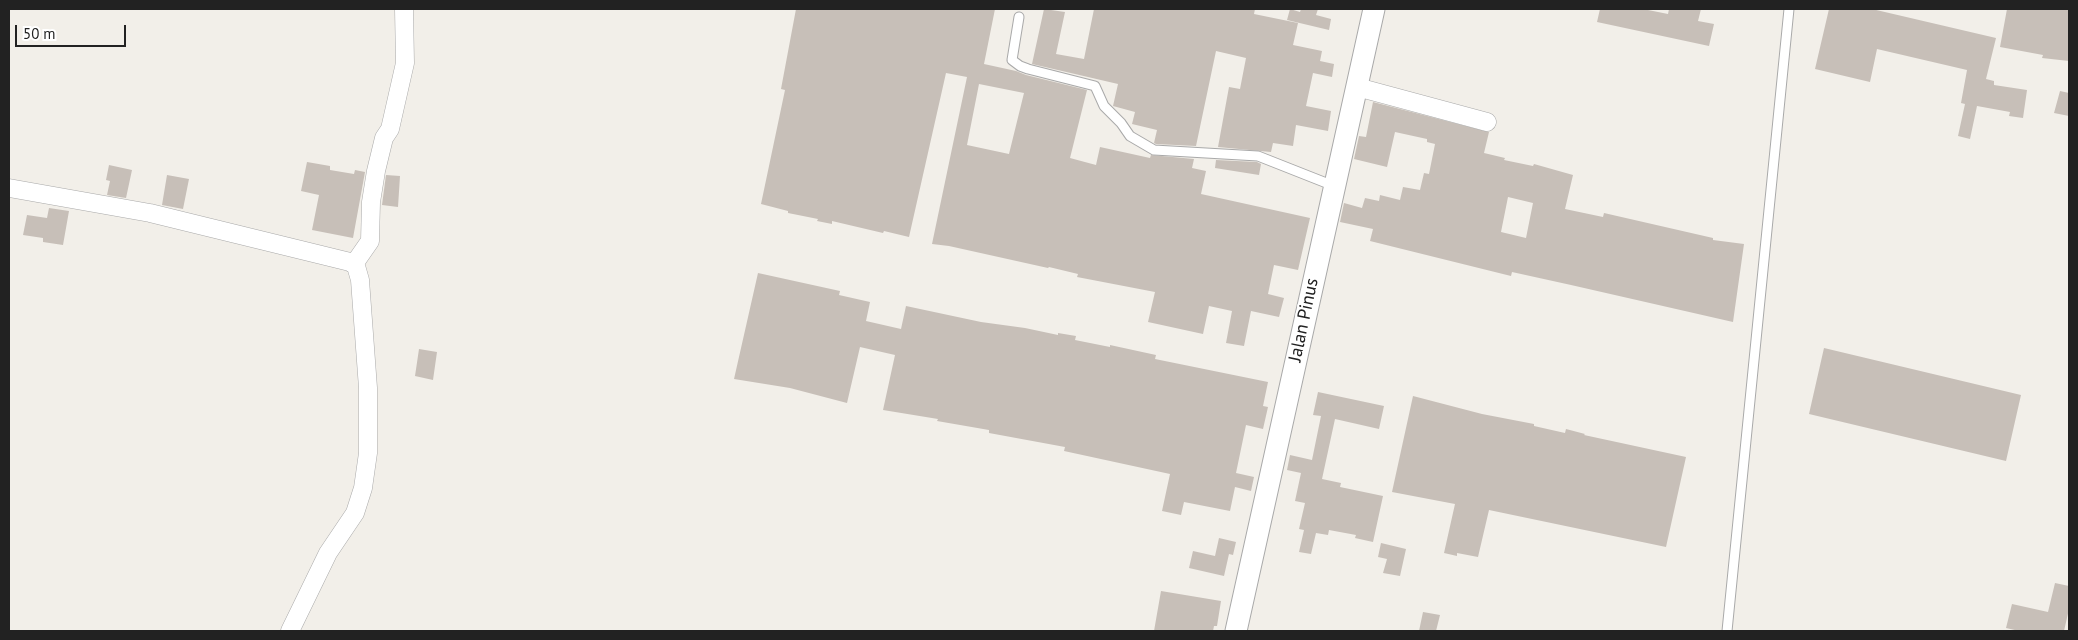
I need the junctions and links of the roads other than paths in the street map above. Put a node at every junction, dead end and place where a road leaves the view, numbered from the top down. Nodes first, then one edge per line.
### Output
1 (404, 9) edge
2 (1374, 9) edge
3 (1789, 9) edge
4 (1019, 17) dead end
5 (1357, 87) junction
6 (1487, 122) dead end
7 (1334, 186) junction
8 (9, 188) edge
9 (354, 264) junction
10 (290, 631) edge
11 (1236, 631) edge
12 (1727, 631) edge

1 - 9 street
2 - 5 street, Jalan Pinus
3 - 12 lane
4 - 7 lane
5 - 6 street
5 - 7 street, Jalan Pinus
7 - 11 street, Jalan Pinus
8 - 9 street
9 - 10 street

